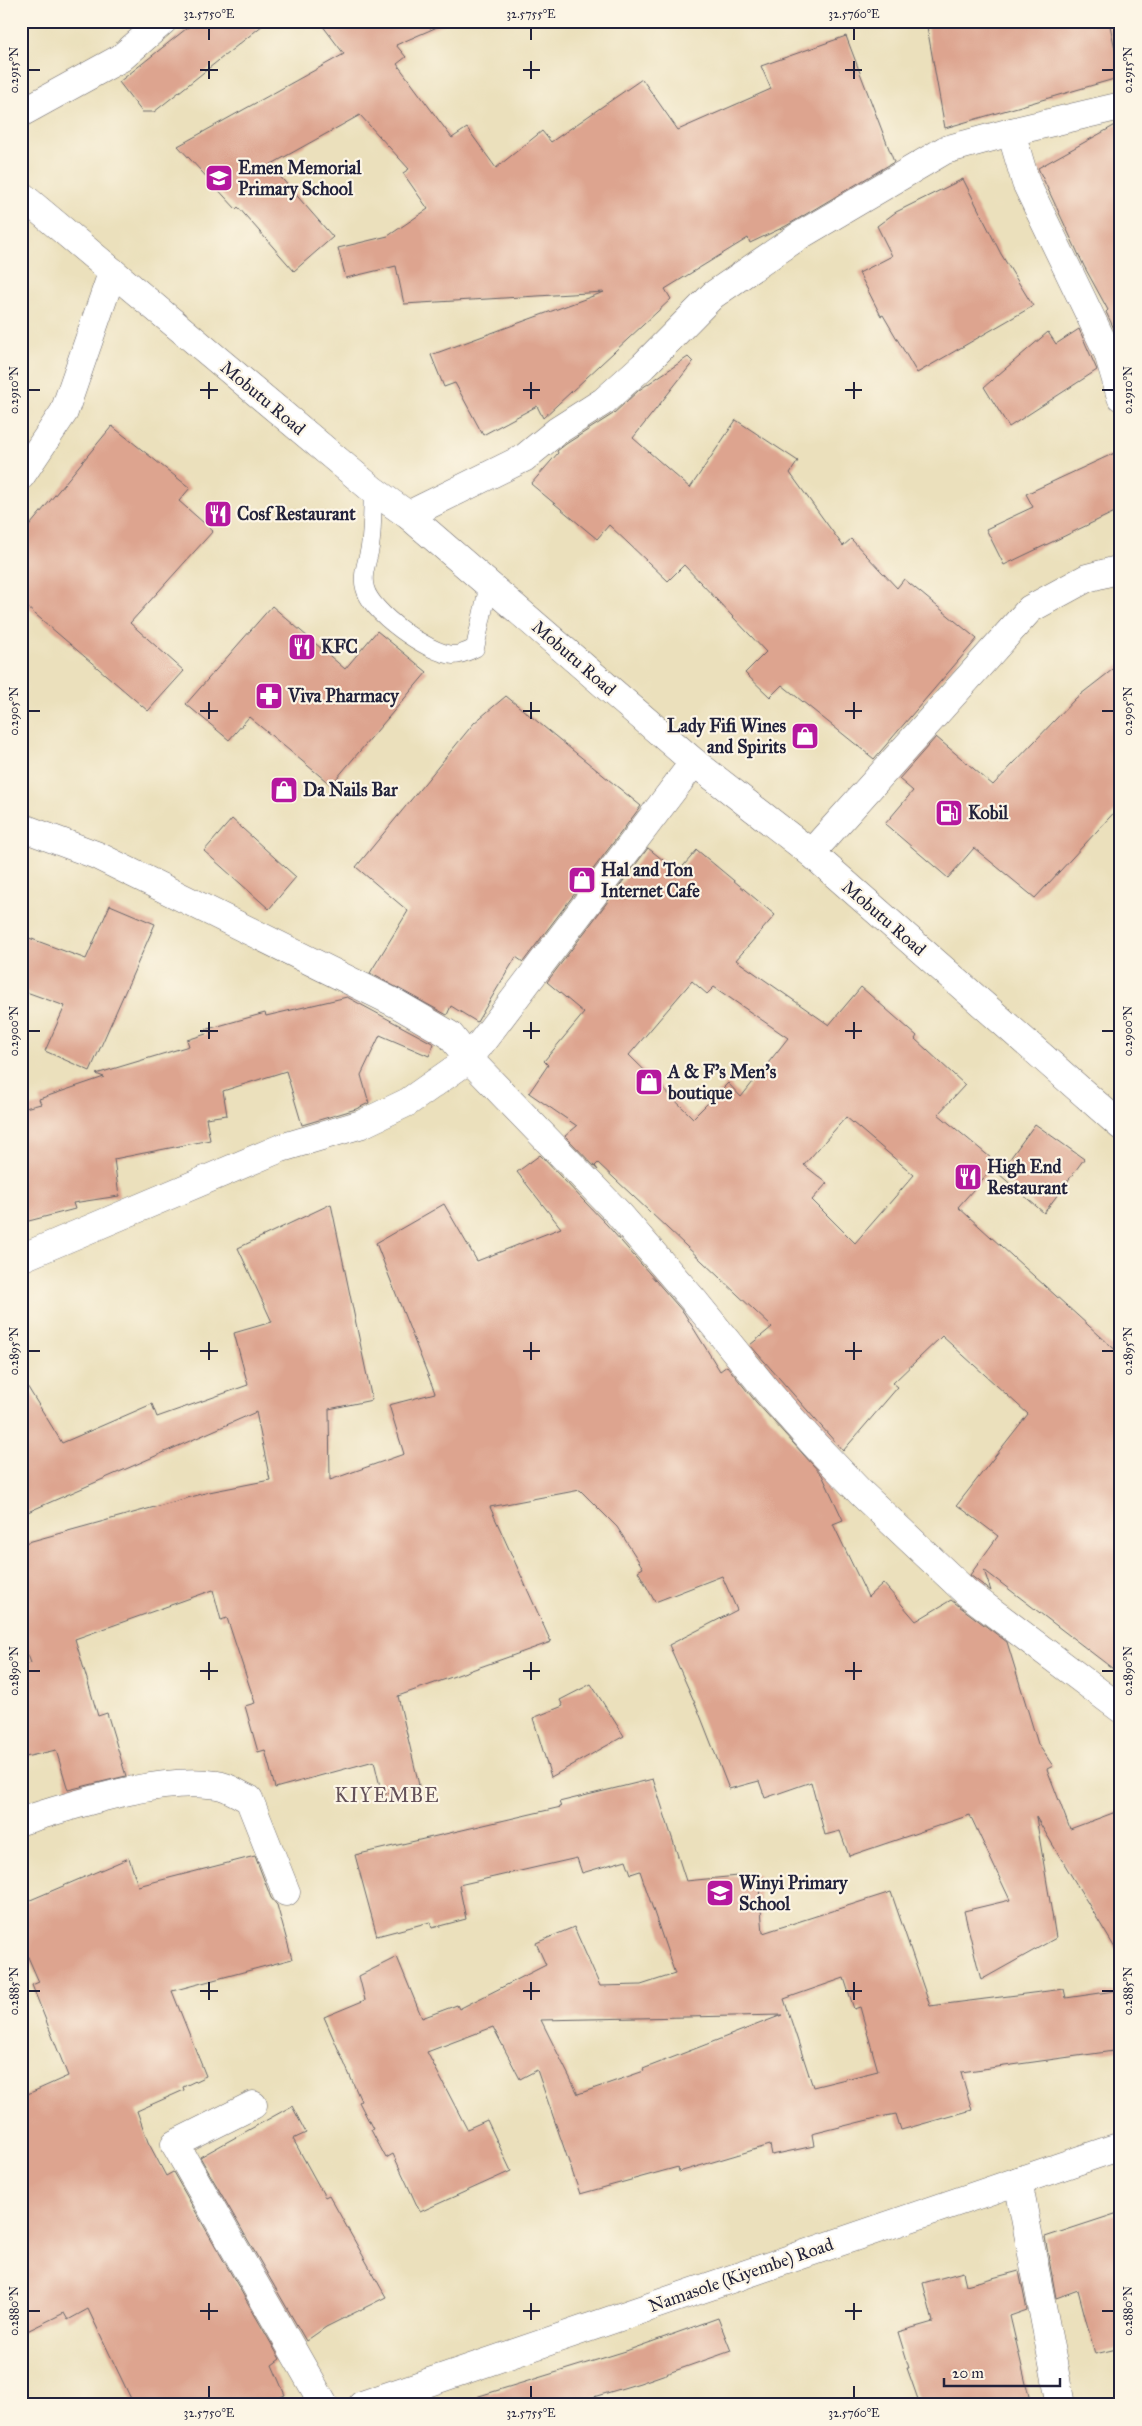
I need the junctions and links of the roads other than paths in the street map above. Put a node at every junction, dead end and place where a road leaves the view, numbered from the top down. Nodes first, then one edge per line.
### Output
1 (163, 21) edge
2 (1121, 106) edge
3 (21, 113) edge
4 (1011, 132) junction
5 (21, 195) edge
6 (112, 273) junction
7 (1114, 347) edge
8 (1121, 397) edge
9 (21, 476) edge
10 (373, 490) junction
11 (408, 515) junction
12 (1121, 569) edge
13 (489, 584) junction
14 (694, 762) junction
15 (21, 827) edge
16 (811, 853) junction
17 (469, 1059) junction
18 (1121, 1126) edge
19 (21, 1258) edge
20 (1121, 1709) edge
21 (21, 1821) edge
22 (286, 1892) dead end
23 (254, 2105) dead end
24 (1121, 2146) edge
25 (1018, 2181) junction
26 (421, 2395) edge
27 (324, 2405) edge
28 (362, 2405) edge
29 (1061, 2405) edge

1 - 3 street
2 - 4 street
4 - 7 street
4 - 11 street
5 - 6 street, Mobutu Road
6 - 9 street
6 - 10 street, Mobutu Road
7 - 8 street
10 - 11 street, Mobutu Road
10 - 13 lane
11 - 13 street, Mobutu Road
12 - 16 street
13 - 14 street, Mobutu Road
14 - 16 street, Mobutu Road
14 - 17 street
15 - 17 street
16 - 18 street, Mobutu Road
17 - 19 street
17 - 20 street
21 - 22 street
23 - 27 street
24 - 25 street, Namasole (Kiyembe) Road
25 - 26 street, Namasole (Kiyembe) Road
25 - 29 street
26 - 28 street, Namasole (Kiyembe) Road

